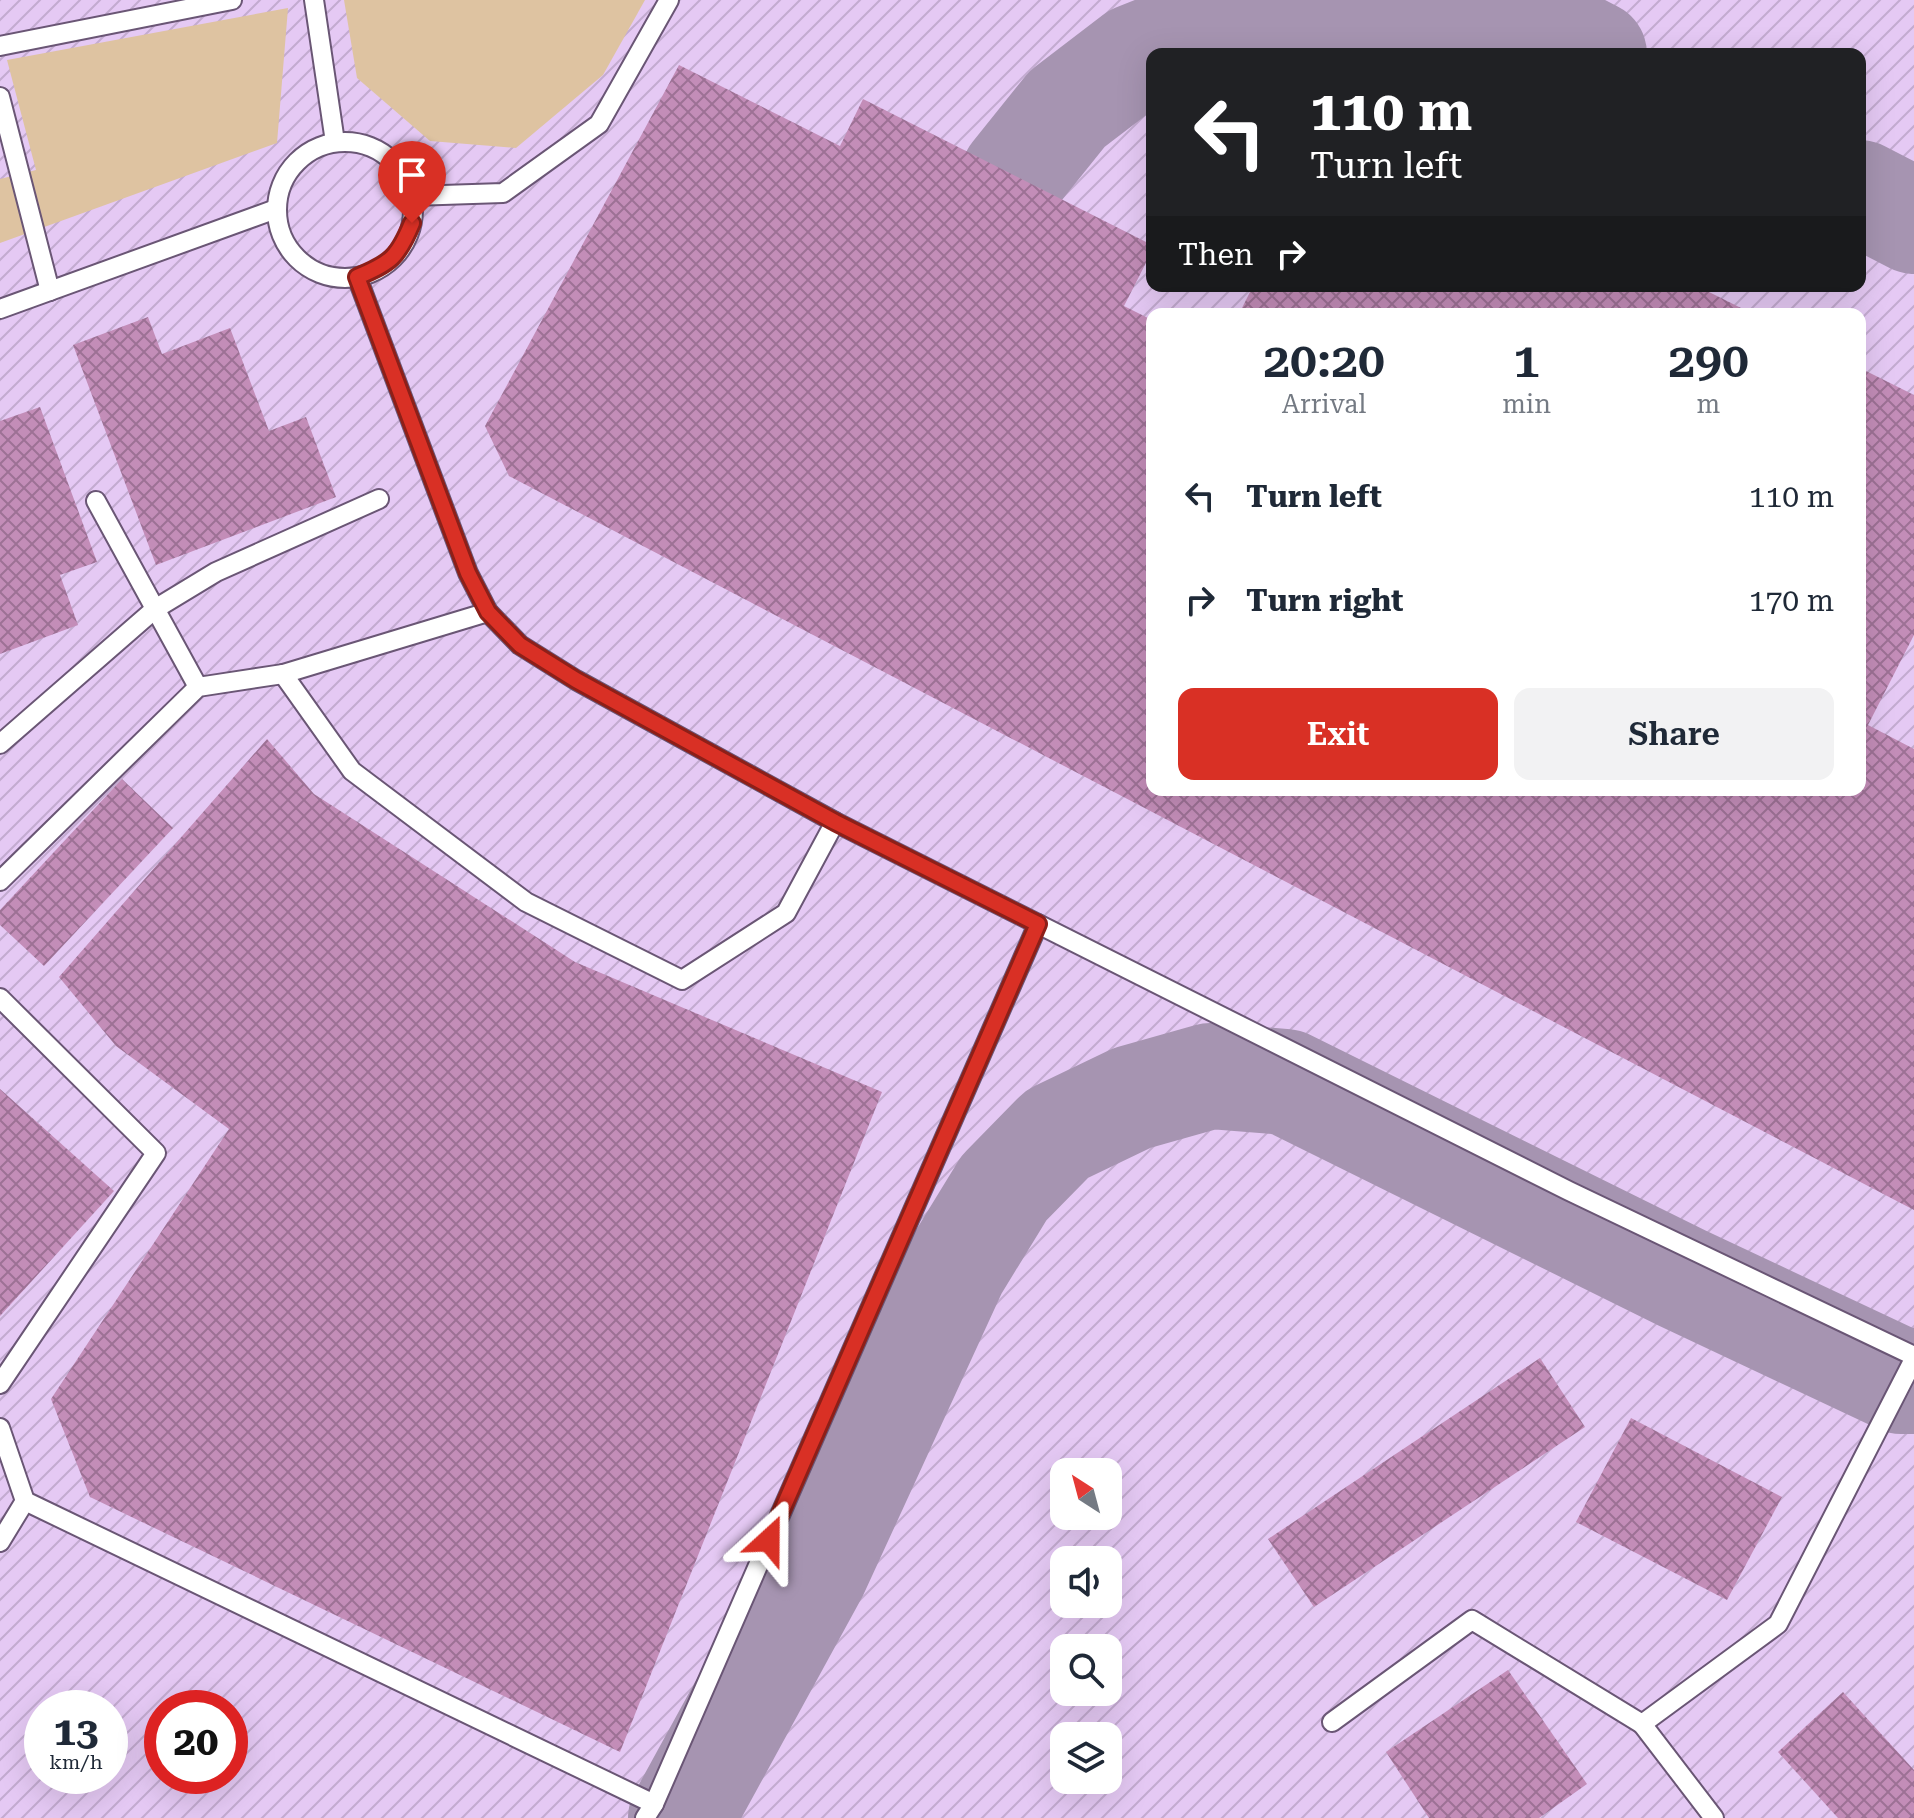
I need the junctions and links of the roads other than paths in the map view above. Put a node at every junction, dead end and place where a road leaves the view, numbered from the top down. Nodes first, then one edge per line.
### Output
1 (232, 0) edge
2 (314, 0) edge
3 (669, 0) edge
4 (0, 46) edge
5 (0, 97) edge
6 (335, 142) junction
7 (412, 196) junction
8 (276, 209) junction
9 (357, 277) junction
10 (50, 291) junction
11 (0, 309) edge
12 (379, 499) dead end
13 (96, 501) dead end
14 (155, 609) junction
15 (488, 612) junction
16 (283, 674) junction
17 (198, 687) junction
18 (0, 744) edge
19 (835, 822) junction
20 (0, 881) edge
21 (1038, 924) junction
22 (0, 998) edge
23 (1914, 1357) edge
24 (0, 1384) edge
25 (0, 1428) edge
26 (25, 1501) junction
27 (0, 1542) edge
28 (1332, 1722) dead end
29 (1642, 1724) junction
30 (649, 1811) edge
31 (1714, 1818) edge

1 - 4 lane
2 - 6 lane
3 - 7 lane
5 - 10 lane
6 - 7 lane
6 - 8 lane
7 - 9 lane
8 - 9 lane
8 - 10 lane
9 - 15 lane
10 - 11 lane
12 - 14 lane
13 - 14 lane
14 - 17 lane
14 - 18 lane
15 - 16 lane
15 - 19 lane
16 - 17 lane
16 - 19 lane
17 - 20 lane
19 - 21 lane
21 - 23 lane
21 - 30 lane
22 - 24 lane
23 - 29 lane
25 - 26 lane
26 - 27 lane
26 - 30 lane
28 - 29 lane
29 - 31 lane

